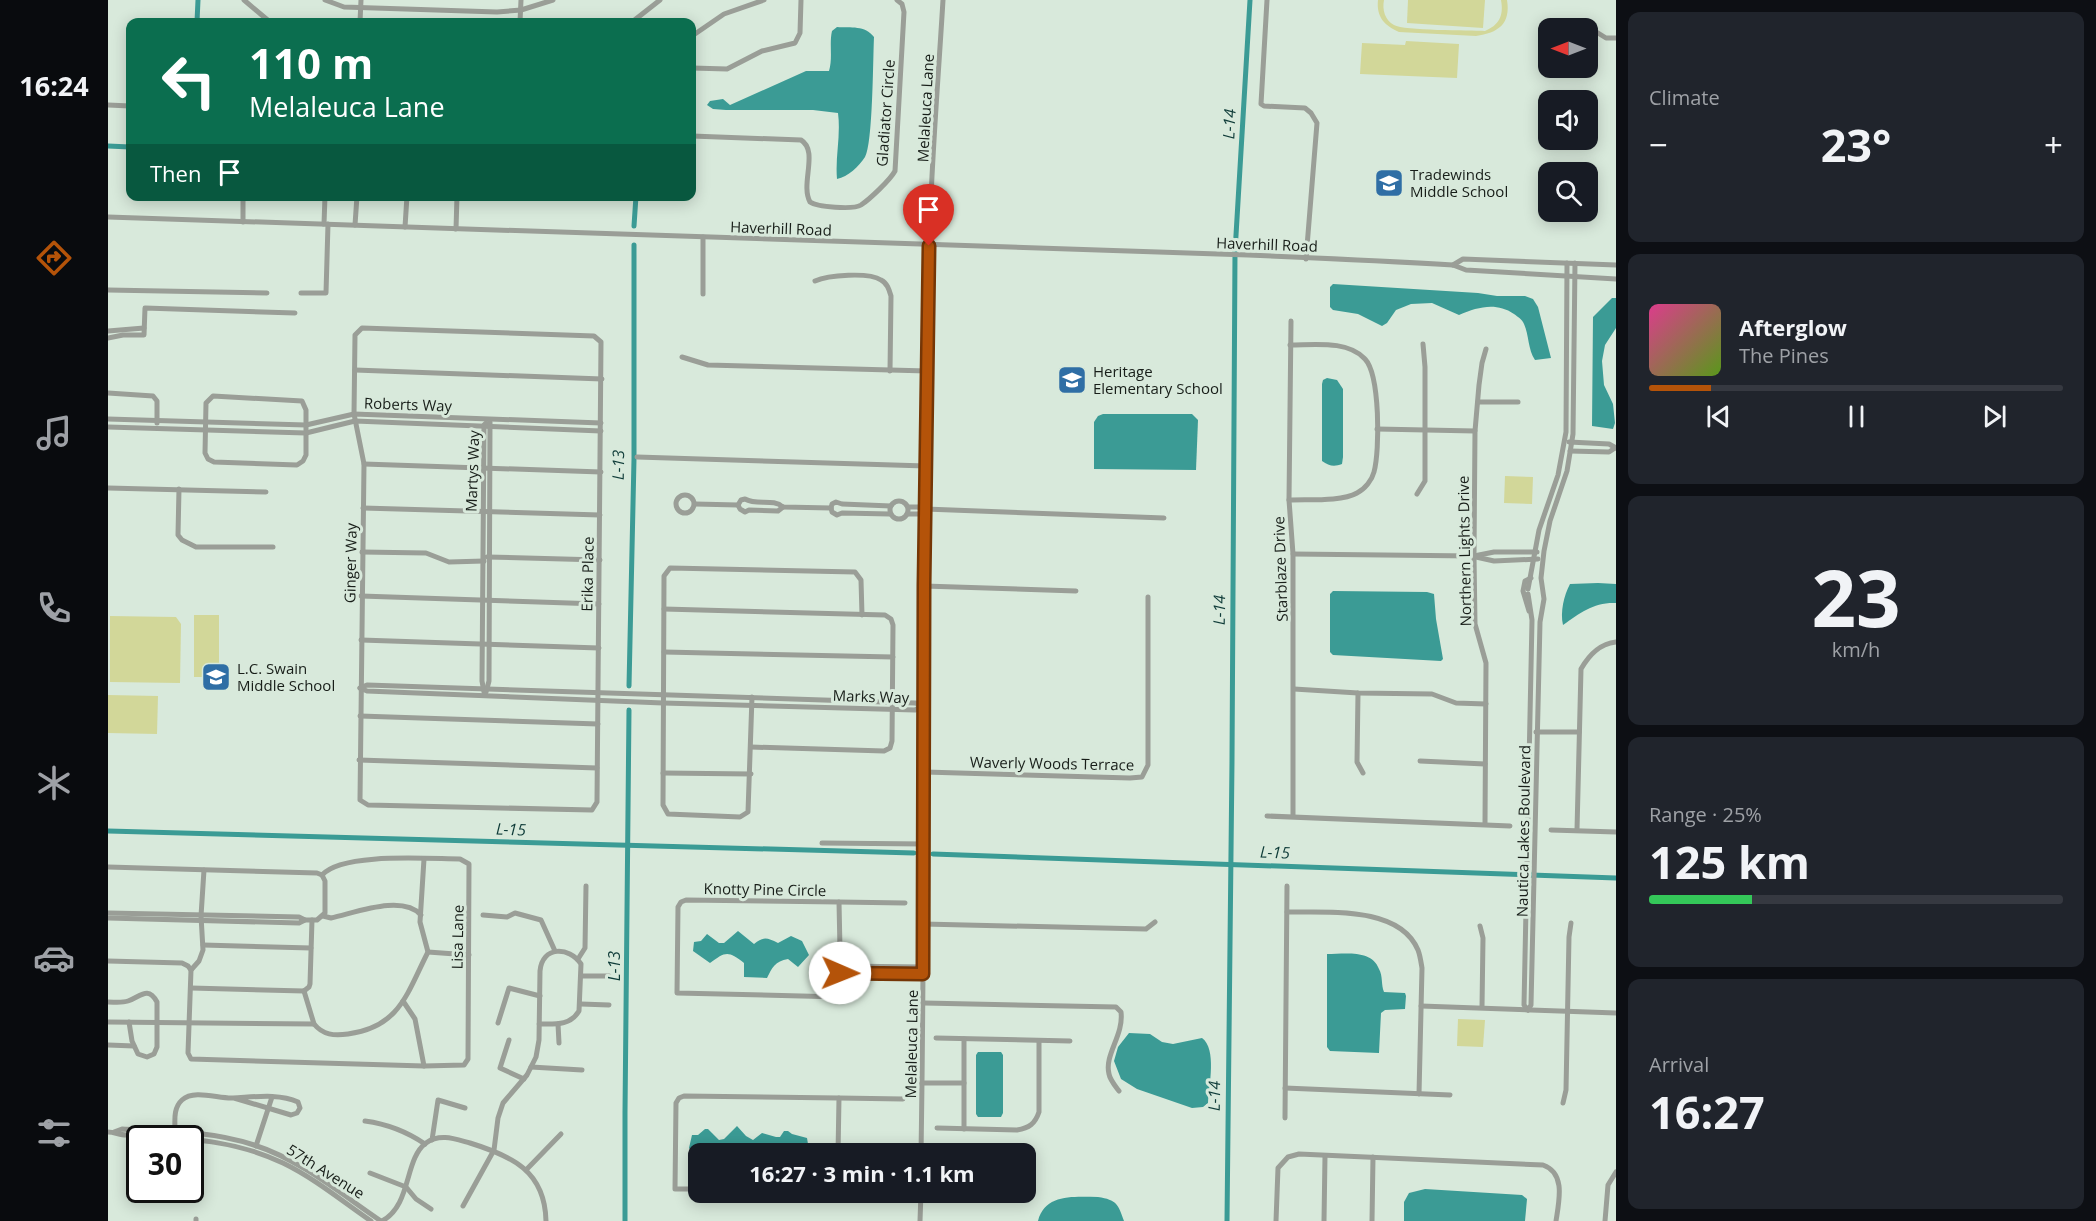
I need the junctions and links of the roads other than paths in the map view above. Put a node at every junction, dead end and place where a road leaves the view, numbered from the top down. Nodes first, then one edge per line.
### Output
1 (244, 0) edge
2 (326, 0) edge
3 (361, 0) edge
4 (521, 0) edge
5 (553, 0) edge
6 (660, 0) edge
7 (764, 0) edge
8 (801, 0) edge
9 (897, 0) edge
10 (943, 0) edge
11 (1267, 0) edge
12 (360, 8) junction
13 (521, 10) junction
14 (265, 18) edge
15 (360, 18) edge
16 (520, 18) edge
17 (637, 18) edge
18 (696, 33) edge
19 (1598, 33) dead end
20 (1616, 38) edge
21 (696, 68) edge
22 (108, 105) edge
23 (126, 106) edge
24 (696, 136) edge
25 (243, 201) edge
26 (325, 201) edge
27 (357, 201) edge
28 (407, 201) edge
29 (457, 201) edge
30 (108, 218) edge
31 (243, 222) junction
32 (326, 224) junction
33 (355, 225) junction
34 (405, 227) junction
35 (456, 229) junction
36 (703, 237) junction
37 (929, 246) junction
38 (1306, 259) junction
39 (1567, 263) junction
40 (1575, 263) junction
41 (1453, 265) junction
42 (1616, 265) edge
43 (1567, 276) junction
44 (1575, 277) junction
45 (1616, 279) edge
46 (815, 280) dead end
47 (108, 290) edge
48 (302, 293) dead end
49 (267, 294) dead end
50 (703, 294) dead end
51 (295, 313) dead end
52 (1291, 321) dead end
53 (359, 329) joint
54 (108, 331) edge
55 (144, 332) junction
56 (108, 338) edge
57 (1423, 344) dead end
58 (1290, 345) junction
59 (1486, 349) dead end
60 (682, 357) dead end
61 (354, 370) junction
62 (890, 371) junction
63 (927, 371) junction
64 (602, 378) junction
65 (108, 393) edge
66 (1478, 402) junction
67 (1518, 402) dead end
68 (354, 414) junction
69 (490, 418) junction
70 (108, 419) edge
71 (157, 421) junction
72 (355, 421) junction
73 (601, 423) junction
74 (306, 425) junction
75 (484, 425) junction
76 (491, 425) junction
77 (205, 426) junction
78 (108, 427) edge
79 (157, 429) junction
80 (1377, 429) junction
81 (1426, 430) junction
82 (1475, 430) junction
83 (601, 431) junction
84 (306, 433) junction
85 (1564, 442) junction
86 (1572, 443) junction
87 (1616, 448) edge
88 (1563, 451) junction
89 (1571, 451) junction
90 (638, 457) dead end
91 (364, 464) junction
92 (926, 466) junction
93 (487, 468) junction
94 (601, 472) junction
95 (108, 488) edge
96 (179, 489) junction
97 (266, 492) dead end
98 (1417, 494) dead end
99 (1289, 500) junction
100 (695, 504) dead end
101 (738, 505) junction
102 (891, 506) junction
103 (783, 507) junction
104 (363, 508) junction
105 (831, 508) junction
106 (908, 510) junction
107 (925, 510) junction
108 (486, 513) junction
109 (891, 514) junction
110 (600, 515) junction
111 (1164, 518) dead end
112 (273, 547) dead end
113 (362, 552) junction
114 (1543, 552) junction
115 (1293, 554) junction
116 (1535, 555) junction
117 (1474, 556) junction
118 (485, 559) junction
119 (600, 560) junction
120 (1542, 560) junction
121 (1531, 578) junction
122 (924, 586) junction
123 (1076, 591) dead end
124 (361, 596) junction
125 (1148, 597) dead end
126 (485, 600) junction
127 (599, 604) junction
128 (664, 609) junction
129 (862, 615) junction
130 (1532, 618) junction
131 (361, 640) junction
132 (1616, 642) edge
133 (486, 644) junction
134 (599, 648) junction
135 (664, 652) junction
136 (893, 657) junction
137 (360, 688) junction
138 (485, 688) junction
139 (1294, 689) junction
140 (598, 693) junction
141 (1358, 693) junction
142 (663, 695) junction
143 (485, 696) junction
144 (707, 696) junction
145 (752, 697) junction
146 (598, 700) junction
147 (663, 703) junction
148 (822, 703) junction
149 (707, 704) junction
150 (751, 704) junction
151 (1486, 704) junction
152 (893, 705) junction
153 (924, 705) junction
154 (360, 716) junction
155 (598, 724) junction
156 (1530, 732) junction
157 (1537, 732) junction
158 (1579, 732) junction
159 (751, 747) junction
160 (359, 760) junction
161 (1420, 761) dead end
162 (1485, 764) junction
163 (597, 768) junction
164 (925, 772) junction
165 (663, 773) junction
166 (1363, 773) dead end
167 (751, 774) junction
168 (594, 808) joint
169 (1267, 816) dead end
170 (1293, 816) junction
171 (1485, 824) junction
172 (1510, 826) dead end
173 (1551, 831) dead end
174 (1577, 831) junction
175 (1616, 832) edge
176 (822, 843) dead end
177 (924, 844) junction
178 (424, 859) junction
179 (1531, 862) junction
180 (108, 867) edge
181 (204, 870) junction
182 (322, 875) junction
183 (586, 886) dead end
184 (1287, 886) dead end
185 (839, 902) junction
186 (905, 903) dead end
187 (108, 912) edge
188 (1287, 912) junction
189 (421, 915) junction
190 (483, 915) dead end
191 (323, 916) junction
192 (108, 918) edge
193 (201, 918) junction
194 (308, 920) junction
195 (1155, 922) dead end
196 (1571, 923) dead end
197 (923, 924) junction
198 (1480, 926) dead end
199 (203, 945) junction
200 (311, 948) junction
201 (555, 951) junction
202 (428, 952) junction
203 (469, 955) junction
204 (578, 959) junction
205 (108, 961) edge
206 (840, 969) junction
207 (191, 970) junction
208 (923, 970) junction
209 (581, 976) junction
210 (609, 976) dead end
211 (191, 988) junction
212 (304, 991) junction
213 (540, 996) junction
214 (403, 1000) junction
215 (108, 1002) edge
216 (924, 1003) junction
217 (581, 1004) junction
218 (609, 1005) dead end
219 (1422, 1006) junction
220 (1482, 1007) junction
221 (1528, 1010) junction
222 (1568, 1011) junction
223 (1616, 1013) edge
224 (108, 1022) edge
225 (129, 1022) junction
226 (157, 1022) junction
227 (189, 1022) junction
228 (498, 1023) dead end
229 (314, 1024) junction
230 (539, 1024) junction
231 (558, 1024) junction
232 (936, 1038) dead end
233 (964, 1039) junction
234 (509, 1040) dead end
235 (1040, 1041) junction
236 (1070, 1041) dead end
237 (559, 1043) dead end
238 (108, 1045) edge
239 (134, 1046) junction
240 (424, 1066) junction
241 (531, 1067) junction
242 (582, 1070) dead end
243 (524, 1078) junction
244 (922, 1083) junction
245 (964, 1083) junction
246 (1285, 1088) junction
247 (1119, 1091) dead end
248 (1419, 1094) junction
249 (1450, 1095) dead end
250 (234, 1098) junction
251 (272, 1098) junction
252 (838, 1098) junction
253 (903, 1099) dead end
254 (1563, 1103) dead end
255 (465, 1108) dead end
256 (268, 1109) junction
257 (1285, 1118) dead end
258 (365, 1121) dead end
259 (175, 1125) edge
260 (937, 1128) dead end
261 (126, 1129) edge
262 (964, 1129) junction
263 (111, 1132) edge
264 (204, 1134) edge
265 (561, 1134) dead end
266 (432, 1140) junction
267 (838, 1143) edge
268 (921, 1143) edge
269 (425, 1144) junction
270 (256, 1146) junction
271 (494, 1150) junction
272 (1325, 1156) junction
273 (1372, 1157) junction
274 (526, 1170) junction
275 (1616, 1172) edge
276 (370, 1173) dead end
277 (406, 1187) junction
278 (688, 1189) edge
279 (921, 1203) edge
280 (463, 1206) dead end
281 (431, 1209) dead end
282 (371, 1221) edge
283 (381, 1221) edge
284 (546, 1221) edge
285 (921, 1221) edge
286 (1276, 1221) edge
287 (1324, 1221) edge
288 (1372, 1221) edge
289 (1556, 1221) edge
290 (1605, 1221) edge

1 - 14 street
2 - 12 street
3 - 12 street
4 - 13 street
5 - 13 street
6 - 17 street
7 - 18 street
8 - 21 street
9 - 24 street, Gladiator Circle
10 - 37 street, Melaleuca Lane
11 - 38 street
12 - 13 street
12 - 15 street
13 - 16 street
19 - 20 street
22 - 23 street
25 - 31 street
26 - 32 street
27 - 33 street
28 - 34 street
29 - 35 street
30 - 31 street, Haverhill Road
31 - 32 street, Haverhill Road
32 - 33 street, Haverhill Road
32 - 48 street
33 - 34 street, Haverhill Road
34 - 35 street, Haverhill Road
35 - 36 street, Haverhill Road
36 - 37 street, Haverhill Road
36 - 50 street
37 - 38 street, Haverhill Road
37 - 63 street, Melaleuca Lane
38 - 41 street, Haverhill Road
39 - 40 street, Haverhill Road
39 - 41 street, Haverhill Road
39 - 43 street, Nautica Lakes Boulevard
40 - 42 street, Haverhill Road
40 - 44 street, Nautica Lakes Boulevard
41 - 43 street, Haverhill Road
43 - 44 street, Haverhill Road
43 - 85 street, Nautica Lakes Boulevard
44 - 45 street, Haverhill Road
44 - 86 street, Nautica Lakes Boulevard
46 - 62 street
47 - 49 street
51 - 55 street
52 - 58 street, Starblaze Drive
53 - 61 street, Ginger Way
53 - 64 street, Erika Place
54 - 55 street
55 - 56 street
57 - 81 street
58 - 80 street
58 - 99 street, Starblaze Drive
59 - 66 street, Northern Lights Drive
60 - 62 street
61 - 64 street
61 - 68 street, Ginger Way
62 - 63 street
63 - 92 street, Melaleuca Lane
64 - 73 street, Erika Place
65 - 71 street
66 - 67 street
66 - 82 street, Northern Lights Drive
68 - 69 street, Roberts Way
68 - 72 street, Ginger Way
68 - 74 street, Roberts Way
69 - 73 street, Roberts Way
69 - 75 street, Martys Way
69 - 76 street, Martys Way
70 - 71 street, Roberts Way
71 - 77 street, Roberts Way
71 - 79 street
72 - 75 street, Roberts Way
72 - 84 street, Roberts Way
72 - 91 street, Ginger Way
73 - 83 street, Erika Place
74 - 77 street, Roberts Way
74 - 77 street
74 - 84 street
75 - 76 street, Roberts Way
75 - 93 street, Martys Way
76 - 83 street, Roberts Way
76 - 93 street, Martys Way
77 - 79 street, Roberts Way
77 - 84 street, Roberts Way
77 - 84 street
78 - 79 street, Roberts Way
80 - 81 street
80 - 99 street
81 - 82 street
81 - 98 street
82 - 117 street, Northern Lights Drive
83 - 94 street, Erika Place
85 - 86 street
85 - 88 street, Nautica Lakes Boulevard
86 - 87 street
86 - 89 street, Nautica Lakes Boulevard
87 - 89 street
88 - 89 street
88 - 116 street, Nautica Lakes Boulevard
89 - 114 street, Nautica Lakes Boulevard
90 - 92 street
91 - 93 street
91 - 104 street, Ginger Way
92 - 107 street, Melaleuca Lane
93 - 94 street
93 - 108 street, Martys Way
94 - 110 street, Erika Place
95 - 96 street
96 - 97 street
96 - 112 street
99 - 115 street, Starblaze Drive
100 - 101 street
101 - 103 street
101 - 103 street
102 - 105 street
102 - 106 street
102 - 109 street
103 - 105 street
104 - 108 street
104 - 113 street, Ginger Way
105 - 109 street
106 - 107 street
106 - 109 street
107 - 111 street
107 - 122 street, Melaleuca Lane
108 - 110 street
108 - 118 street, Martys Way
110 - 119 street, Erika Place
113 - 118 street
113 - 124 street, Ginger Way
114 - 116 street
114 - 120 street, Nautica Lakes Boulevard
115 - 117 street
115 - 139 street, Starblaze Drive
116 - 117 street
116 - 120 street
116 - 121 street, Nautica Lakes Boulevard
117 - 151 street, Northern Lights Drive
118 - 119 street
118 - 126 street, Martys Way
119 - 127 street, Erika Place
120 - 157 street, Nautica Lakes Boulevard
121 - 130 street, Nautica Lakes Boulevard
121 - 130 street, Nautica Lakes Boulevard
122 - 123 street
122 - 153 street, Melaleuca Lane
124 - 126 street
124 - 131 street, Ginger Way
125 - 164 street, Waverly Woods Terrace
126 - 127 street
126 - 133 street, Martys Way
127 - 134 street, Erika Place
128 - 129 street
128 - 129 street
128 - 135 street
129 - 136 street
130 - 156 street, Nautica Lakes Boulevard
131 - 133 street
131 - 137 street, Ginger Way
132 - 158 street
133 - 134 street
133 - 138 street, Martys Way
134 - 140 street, Erika Place
135 - 136 street
135 - 142 street
136 - 152 street
137 - 138 street, Marks Way
137 - 143 street, Marks Way
137 - 154 street, Ginger Way
138 - 140 street, Marks Way
138 - 143 street, Martys Way
139 - 141 street
139 - 170 street, Starblaze Drive
140 - 142 street, Marks Way
140 - 146 street, Erika Place
141 - 151 street
141 - 166 street
142 - 144 street, Marks Way
142 - 147 street
143 - 146 street, Marks Way
144 - 145 street, Marks Way
144 - 149 street
145 - 148 street, Marks Way
145 - 150 street
146 - 147 street, Marks Way
146 - 155 street, Erika Place
147 - 149 street, Marks Way
147 - 165 street
148 - 150 street, Marks Way
148 - 152 street, Marks Way
149 - 150 street, Marks Way
150 - 159 street
151 - 162 street, Northern Lights Drive
152 - 153 street, Marks Way
152 - 159 street
153 - 164 street, Melaleuca Lane
154 - 155 street
154 - 160 street, Ginger Way
155 - 163 street, Erika Place
156 - 157 street
156 - 179 street, Nautica Lakes Boulevard
157 - 158 street
157 - 179 street, Nautica Lakes Boulevard
158 - 174 street
159 - 167 street
160 - 163 street
160 - 168 street, Ginger Way
161 - 162 street
162 - 171 street, Northern Lights Drive
163 - 168 street, Erika Place
164 - 177 street, Melaleuca Lane
165 - 167 street
165 - 167 street
169 - 170 street
170 - 171 street
171 - 172 street
173 - 174 street
174 - 175 street
176 - 177 street
177 - 197 street, Melaleuca Lane
178 - 182 street, Lisa Lane
178 - 189 street
178 - 203 street, Lisa Lane
179 - 221 street, Nautica Lakes Boulevard
180 - 181 street, Lisa Lane
181 - 182 street, Lisa Lane
181 - 193 street
182 - 191 street
183 - 204 street
184 - 188 street
185 - 186 street, Knotty Pine Circle
185 - 206 street, Knotty Pine Circle
185 - 206 street, Knotty Pine Circle
187 - 193 street
188 - 219 street
188 - 246 street
189 - 191 street
189 - 202 street
190 - 201 street
191 - 194 street
192 - 193 street
193 - 194 street
193 - 199 street
194 - 200 street
195 - 197 street
196 - 222 street
197 - 208 street, Melaleuca Lane
198 - 220 street
199 - 200 street
199 - 207 street
200 - 212 street
201 - 204 street
201 - 213 street
202 - 203 street
202 - 214 street
203 - 240 street, Lisa Lane
204 - 209 street
205 - 207 street
206 - 208 street
207 - 211 street
208 - 216 street, Melaleuca Lane
209 - 210 street
209 - 217 street
211 - 212 street
211 - 227 street
212 - 229 street
213 - 228 street
213 - 230 street
214 - 229 street
214 - 240 street
215 - 226 street
216 - 244 street, Melaleuca Lane
216 - 247 street
217 - 218 street
217 - 231 street
219 - 220 street
219 - 248 street
220 - 221 street
221 - 222 street
222 - 223 street
222 - 254 street
224 - 225 street
225 - 226 street
225 - 239 street
226 - 227 street
226 - 239 street
227 - 229 street
227 - 240 street, Lisa Lane
230 - 231 street
230 - 241 street
231 - 237 street
232 - 233 street
233 - 235 street
233 - 245 street
234 - 243 street
235 - 236 street
235 - 262 street
238 - 239 street
241 - 242 street
241 - 243 street
243 - 271 street
244 - 245 street
244 - 268 street, Melaleuca Lane
245 - 262 street
246 - 248 street
246 - 257 street
248 - 249 street
250 - 251 street
250 - 256 street
250 - 259 street
251 - 256 street
251 - 256 street
252 - 253 street
252 - 267 street
252 - 278 street
255 - 266 street
256 - 270 street
258 - 269 street
260 - 262 street
261 - 263 street, 57th Avenue
263 - 282 street, 57th Avenue
264 - 270 street, 57th Avenue
265 - 274 street
266 - 269 street
266 - 271 street
269 - 277 street
270 - 283 street, 57th Avenue
271 - 274 street
271 - 280 street
272 - 273 street
272 - 286 street
272 - 287 street
273 - 288 street
273 - 289 street
274 - 284 street
275 - 290 street
276 - 277 street
277 - 281 street
277 - 283 street
279 - 285 street

